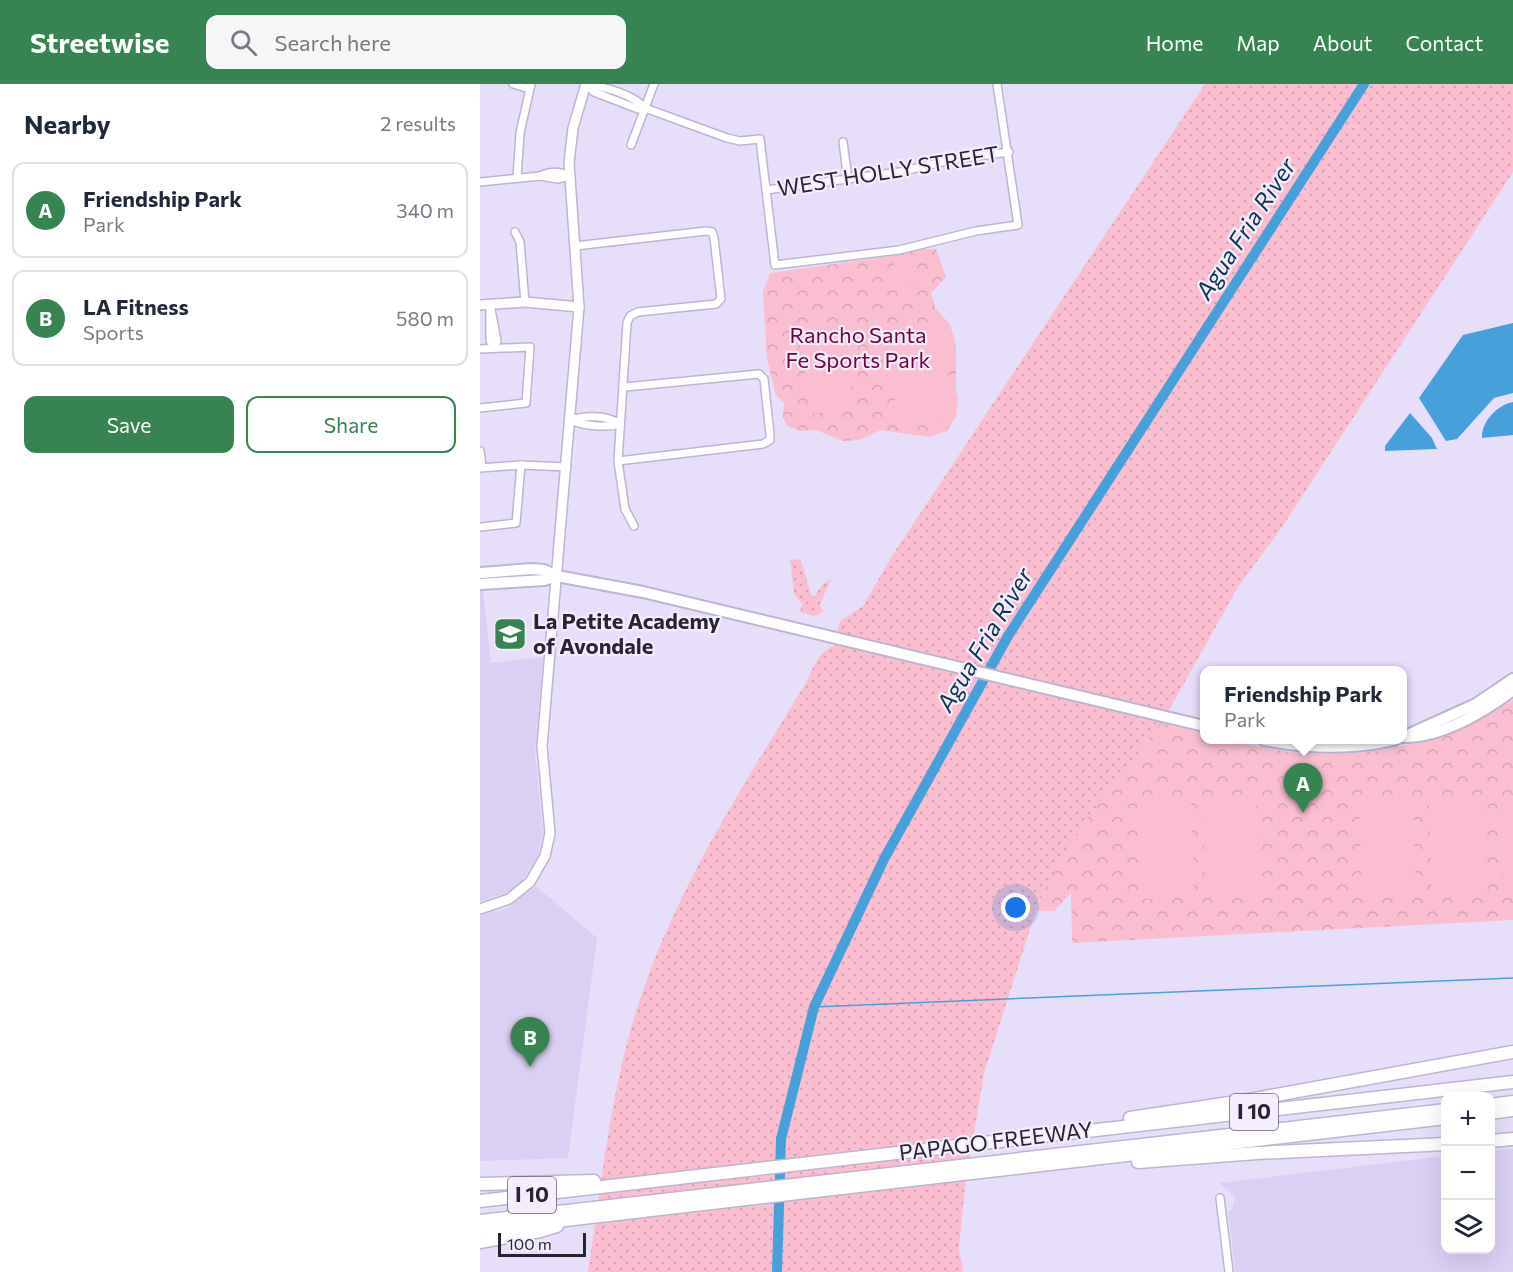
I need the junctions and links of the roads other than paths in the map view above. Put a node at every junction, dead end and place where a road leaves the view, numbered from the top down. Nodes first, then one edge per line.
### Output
1 (513, 84) edge
2 (586, 84) edge
3 (654, 84) edge
4 (997, 84) edge
5 (530, 86) edge
6 (645, 108) junction
7 (843, 142) dead end
8 (631, 145) dead end
9 (1009, 152) junction
10 (569, 176) junction
11 (517, 178) junction
12 (848, 180) junction
13 (480, 182) edge
14 (766, 190) junction
15 (515, 232) dead end
16 (575, 246) junction
17 (525, 302) junction
18 (490, 304) junction
19 (480, 305) edge
20 (579, 307) junction
21 (494, 347) junction
22 (480, 349) edge
23 (625, 387) junction
24 (480, 408) edge
25 (570, 420) junction
26 (620, 424) junction
27 (480, 451) edge
28 (618, 461) junction
29 (521, 465) junction
30 (567, 467) junction
31 (481, 468) edge
32 (480, 526) edge
33 (634, 526) dead end
34 (480, 573) edge
35 (557, 576) junction
36 (480, 584) edge
37 (1513, 679) edge
38 (1513, 690) edge
39 (1200, 725) edge
40 (1407, 735) edge
41 (1407, 738) edge
42 (1296, 744) edge
43 (1364, 744) edge
44 (480, 909) edge
45 (1513, 1052) edge
46 (1513, 1082) edge
47 (1513, 1102) edge
48 (1495, 1104) edge
49 (1513, 1110) edge
50 (1441, 1111) edge
51 (1495, 1112) edge
52 (1441, 1119) edge
53 (1083, 1131) junction
54 (1513, 1139) edge
55 (1495, 1141) edge
56 (1441, 1144) edge
57 (1095, 1159) junction
58 (995, 1166) junction
59 (480, 1184) edge
60 (583, 1185) junction
61 (1220, 1198) dead end
62 (480, 1201) edge
63 (577, 1214) junction
64 (480, 1221) edge
65 (480, 1230) edge
66 (480, 1242) edge
67 (1229, 1272) edge

1 - 5 street
2 - 6 street
2 - 10 street
3 - 6 street
4 - 9 street
5 - 11 street
6 - 8 street
6 - 14 street
7 - 12 street
9 - 12 street, WEST HOLLY STREET
9 - 14 street
10 - 11 street
10 - 16 street
11 - 13 street
12 - 14 street, WEST HOLLY STREET
15 - 17 street
16 - 20 street
16 - 23 street
17 - 18 street
17 - 20 street
18 - 19 street
18 - 21 street
20 - 25 street
21 - 22 street
21 - 24 street
23 - 26 street
23 - 28 street
25 - 26 street
25 - 30 street
26 - 28 street
27 - 31 street
28 - 33 street
29 - 30 street
29 - 31 street
29 - 32 street
30 - 35 street
34 - 35 main road
35 - 36 main road
35 - 39 main road
35 - 44 street
37 - 40 main road
38 - 41 main road
42 - 43 main road
45 - 53 highway
46 - 53 highway, PAPAGO FREEWAY / I 10
47 - 48 highway
49 - 51 highway
50 - 58 highway
52 - 57 highway, PAPAGO FREEWAY / I 10
53 - 60 highway, PAPAGO FREEWAY / I 10
54 - 55 highway
56 - 57 highway
57 - 58 highway, PAPAGO FREEWAY / I 10
58 - 63 highway, PAPAGO FREEWAY / I 10
59 - 60 highway
60 - 62 highway, PAPAGO FREEWAY / I 10
61 - 67 street
63 - 64 highway
63 - 65 highway, PAPAGO FREEWAY / I 10
63 - 66 highway

